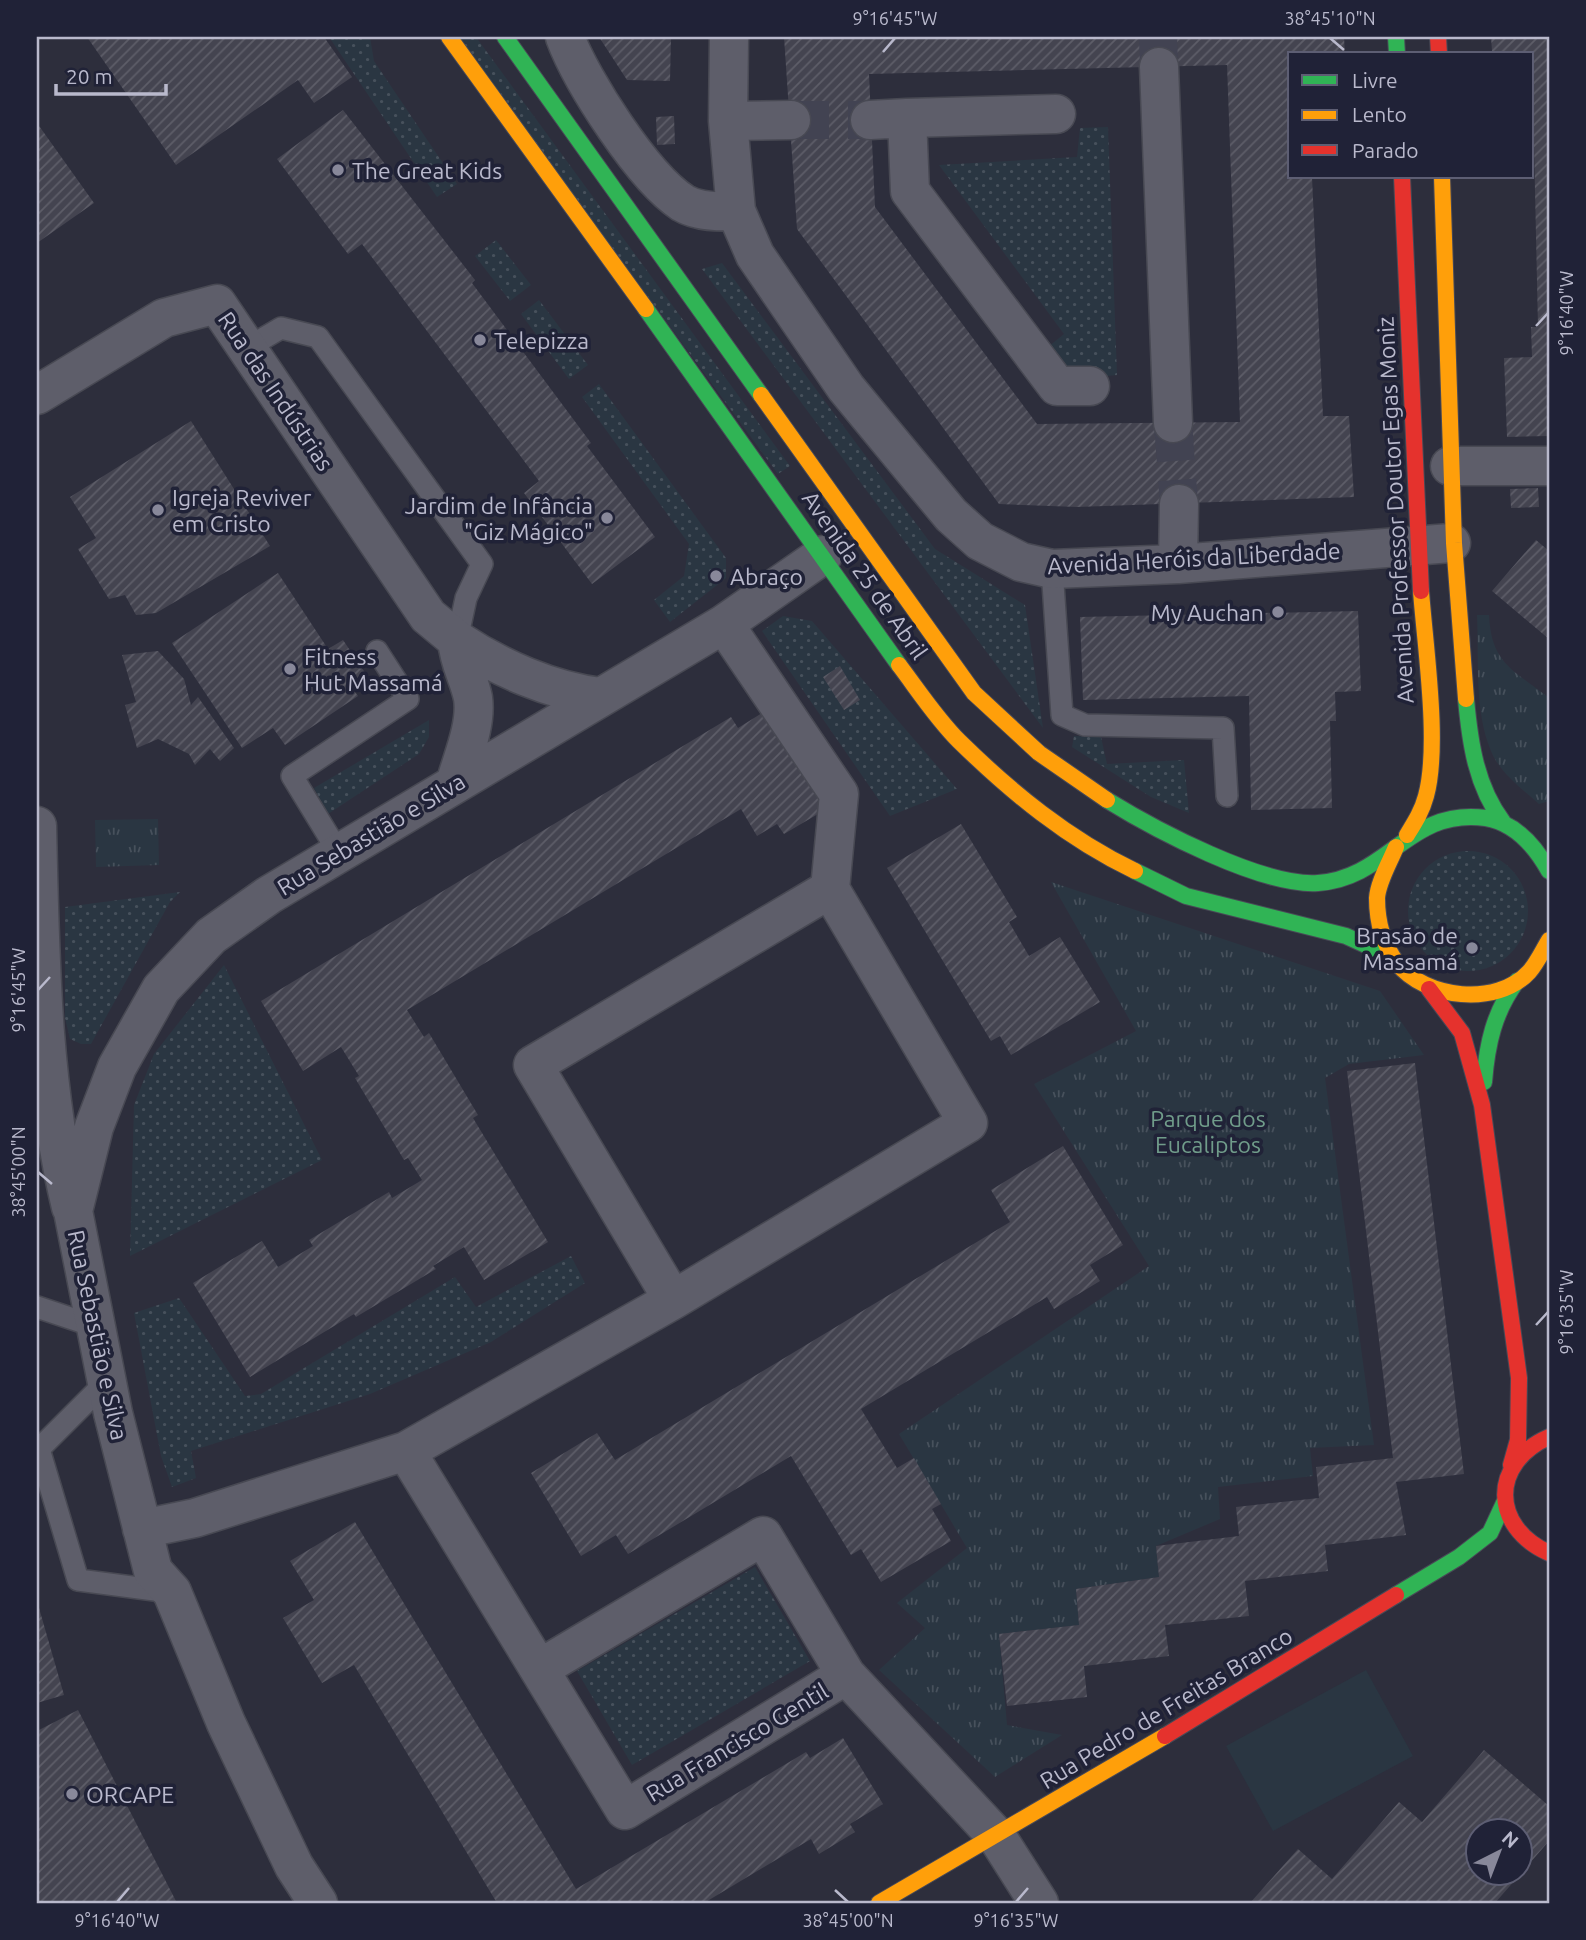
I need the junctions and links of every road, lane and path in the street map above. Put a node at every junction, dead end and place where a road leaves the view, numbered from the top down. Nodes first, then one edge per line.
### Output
1 (449, 37) edge
2 (505, 37) edge
3 (565, 37) edge
4 (729, 37) edge
5 (1158, 67) tunnel mouth
6 (1056, 114) dead end
7 (791, 120) tunnel mouth
8 (728, 121) junction
9 (1402, 178) edge
10 (1442, 178) edge
11 (736, 211) junction
12 (247, 348) junction
13 (1090, 386) dead end
14 (37, 395) edge
15 (1173, 424) tunnel mouth
16 (1450, 466) junction
17 (1549, 466) edge
18 (1179, 503) tunnel mouth
19 (1436, 544) junction
20 (823, 555) junction
21 (1178, 564) junction
22 (1052, 569) junction
23 (724, 624) junction
24 (457, 640) junction
25 (377, 651) dead end
26 (601, 697) junction
27 (455, 784) junction
28 (1227, 796) dead end
29 (1503, 822) junction
30 (37, 826) edge
31 (1402, 840) junction
32 (1542, 848) edge
33 (339, 853) junction
34 (1549, 871) edge
35 (830, 889) junction
36 (38, 892) edge
37 (1549, 944) edge
38 (1390, 956) junction
39 (1517, 981) junction
40 (1429, 989) junction
41 (41, 1012) edge
42 (1482, 1105) junction
43 (46, 1147) edge
44 (73, 1211) junction
45 (673, 1300) junction
46 (37, 1307) edge
47 (94, 1326) junction
48 (1519, 1378) junction
49 (106, 1382) junction
50 (1542, 1421) edge
51 (1549, 1437) edge
52 (406, 1451) junction
53 (1511, 1465) junction
54 (1504, 1503) junction
55 (142, 1529) junction
56 (1531, 1545) junction
57 (1474, 1547) junction
58 (1549, 1553) edge
59 (172, 1592) junction
60 (539, 1669) junction
61 (846, 1675) junction
62 (996, 1836) junction
63 (318, 1903) edge
64 (879, 1903) edge
65 (1039, 1903) edge

1 - 20 main road, Avenida 25 de Abril
2 - 31 main road, Avenida 25 de Abril
3 - 11 street
4 - 8 street, Avenida Heróis da Liberdade
5 - 15 street
6 - 13 street
7 - 8 street
8 - 11 street, Avenida Heróis da Liberdade
9 - 19 main road, Avenida Professor Doutor Egas Moniz
10 - 16 main road, Avenida Professor Doutor Egas Moniz
11 - 22 street, Avenida Heróis da Liberdade
12 - 14 street, Rua das Indústrias
12 - 24 street, Rua das Indústrias
12 - 24 lane
16 - 17 street
16 - 19 main road, Avenida Professor Doutor Egas Moniz
18 - 21 street
19 - 21 street, Avenida Heróis da Liberdade
19 - 29 main road, Avenida Professor Doutor Egas Moniz
19 - 31 main road, Avenida Professor Doutor Egas Moniz
20 - 23 street, Rua Sebastião e Silva
20 - 38 main road, Avenida 25 de Abril
21 - 22 street, Avenida Heróis da Liberdade
22 - 28 lane
23 - 26 street, Rua Sebastião e Silva
23 - 35 street
24 - 26 street, Rua das Indústrias
24 - 27 street
25 - 33 lane
26 - 27 street, Rua Sebastião e Silva
27 - 33 street, Rua Sebastião e Silva
29 - 31 main road, Avenida 25 de Abril
29 - 32 main road, Avenida 25 de Abril
30 - 36 street
31 - 38 main road, Avenida 25 de Abril
32 - 34 main road, Avenida 25 de Abril
33 - 44 street, Rua Sebastião e Silva
35 - 45 street
35 - 45 street
36 - 41 street
37 - 39 main road, Avenida 25 de Abril
38 - 40 main road, Avenida 25 de Abril
39 - 40 main road, Avenida 25 de Abril
39 - 42 main road
40 - 42 main road
41 - 43 street
42 - 48 main road
43 - 44 street
44 - 47 street, Rua Sebastião e Silva
45 - 52 street
46 - 47 lane
47 - 49 street, Rua Sebastião e Silva
48 - 50 main road
48 - 53 main road, Rua Pedro de Freitas Branco
49 - 55 street, Rua Sebastião e Silva
49 - 59 lane
51 - 53 main road
52 - 55 street
52 - 60 street, Rua Francisco Gentil
53 - 54 main road, Rua Pedro de Freitas Branco
54 - 56 main road
54 - 57 main road, Rua Pedro de Freitas Branco
55 - 59 street, Rua Sebastião e Silva
56 - 57 main road, Rua Pedro de Freitas Branco
56 - 58 main road
57 - 62 main road, Rua Pedro de Freitas Branco
59 - 63 street, Rua Sebastião e Silva
60 - 61 street, Rua Francisco Gentil
60 - 61 street, Rua Francisco Gentil
61 - 62 street, Rua Francisco Gentil
62 - 64 main road, Rua Pedro de Freitas Branco
62 - 65 street

